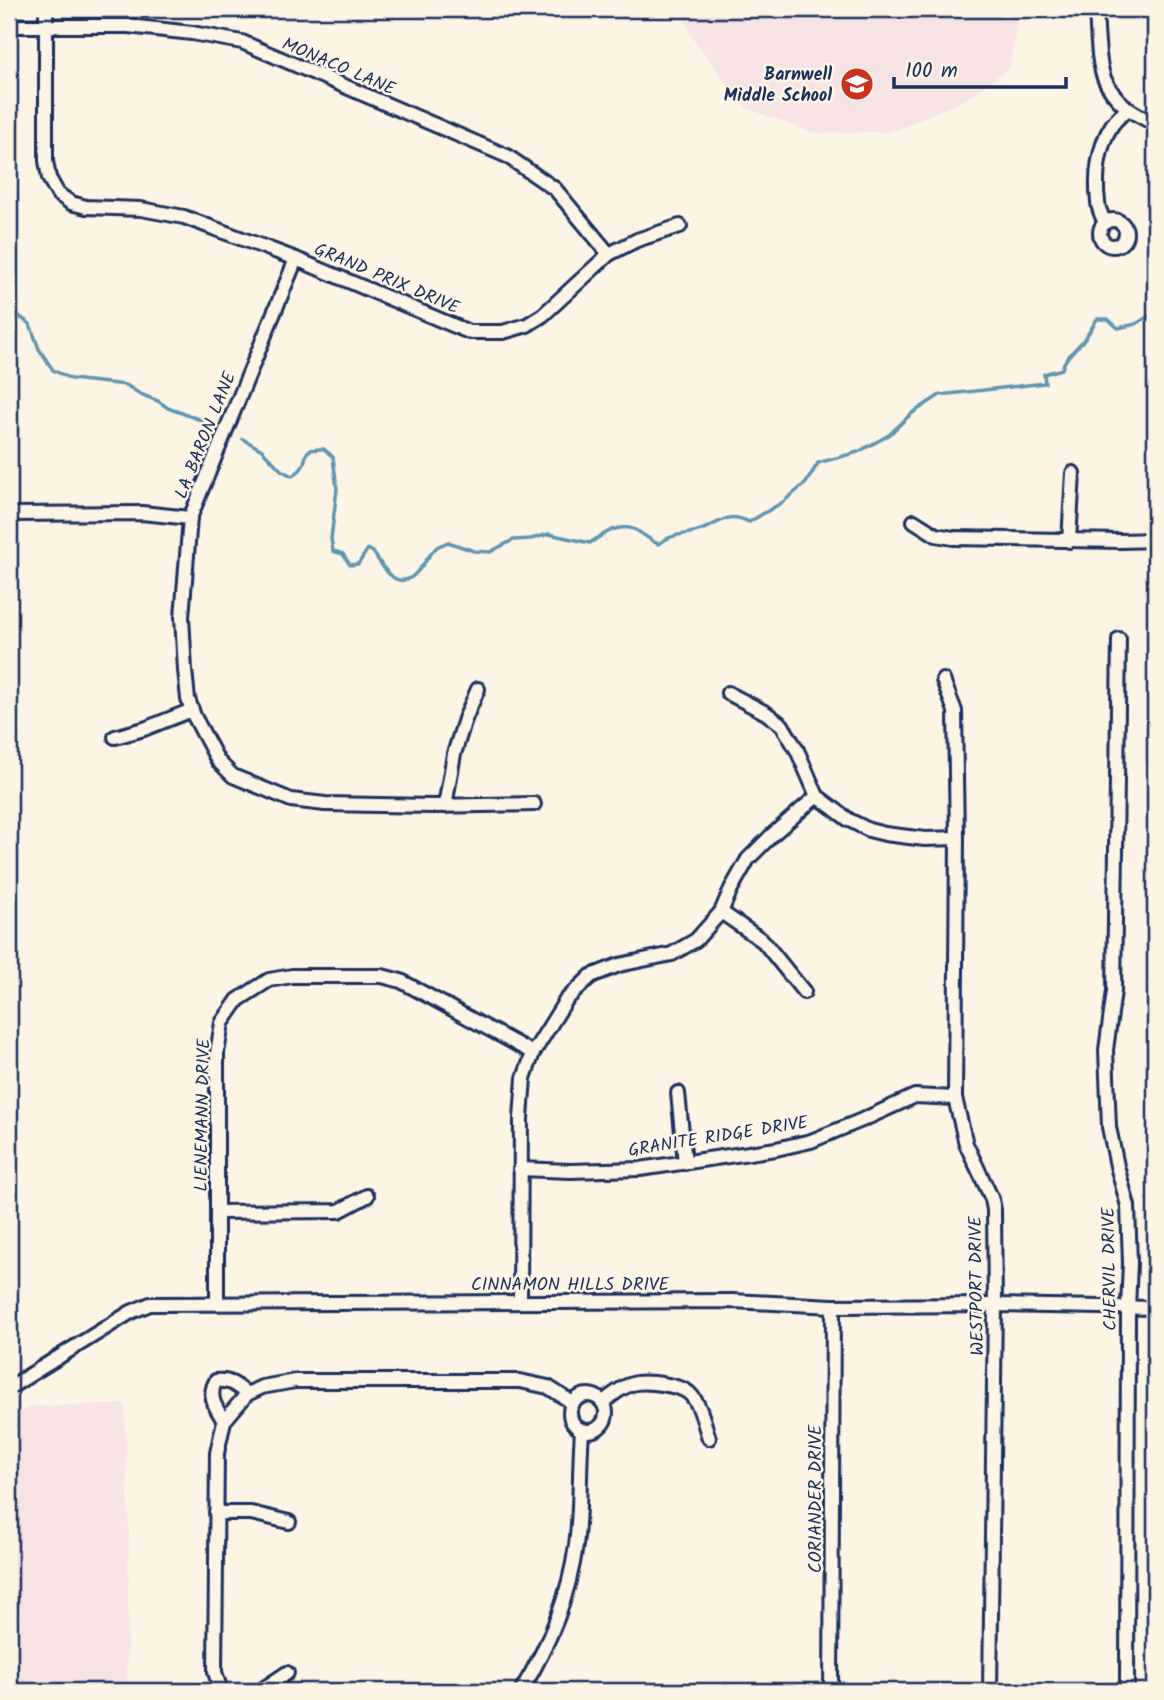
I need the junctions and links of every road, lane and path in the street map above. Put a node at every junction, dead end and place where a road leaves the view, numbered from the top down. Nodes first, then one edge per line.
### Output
1 (46, 9) edge
2 (1097, 9) edge
3 (9, 26) edge
4 (46, 26) junction
5 (1127, 109) junction
6 (1155, 124) edge
7 (1105, 223) dead end
8 (680, 226) dead end
9 (609, 254) junction
10 (296, 259) junction
11 (1073, 473) dead end
12 (9, 514) edge
13 (190, 517) junction
14 (914, 521) dead end
15 (1155, 540) edge
16 (1069, 541) junction
17 (1119, 639) dead end
18 (943, 680) dead end
19 (478, 689) dead end
20 (728, 692) dead end
21 (192, 710) junction
22 (115, 737) dead end
23 (817, 796) junction
24 (534, 804) dead end
25 (445, 806) junction
26 (957, 838) junction
27 (721, 912) junction
28 (804, 992) dead end
29 (533, 1053) junction
30 (678, 1093) dead end
31 (955, 1098) junction
32 (685, 1163) junction
33 (520, 1169) junction
34 (367, 1196) dead end
35 (218, 1212) junction
36 (520, 1301) junction
37 (217, 1303) junction
38 (995, 1305) junction
39 (833, 1306) junction
40 (1128, 1308) junction
41 (1155, 1308) edge
42 (9, 1388) edge
43 (247, 1394) junction
44 (573, 1403) junction
45 (603, 1403) junction
46 (225, 1421) junction
47 (582, 1430) junction
48 (709, 1438) dead end
49 (216, 1513) junction
50 (289, 1522) dead end
51 (287, 1673) dead end
52 (221, 1691) edge
53 (260, 1691) edge
54 (521, 1691) edge
55 (831, 1691) edge
56 (990, 1691) edge
57 (1128, 1691) edge

1 - 4 street
2 - 5 street
3 - 4 street, MONACO LANE
4 - 9 street, MONACO LANE
4 - 10 street, GRAND PRIX DRIVE
5 - 6 street
5 - 7 street
8 - 9 street, GRAND PRIX DRIVE
9 - 10 street, GRAND PRIX DRIVE
10 - 13 street, LA BARON LANE
11 - 16 street
12 - 13 street
13 - 21 street, LA BARON LANE
14 - 16 street
15 - 16 street
17 - 40 street, CHERVIL DRIVE
18 - 26 street, WESTPORT DRIVE
19 - 25 street
20 - 23 street
21 - 22 street
21 - 25 street, LA BARON LANE
23 - 26 street
23 - 27 street
24 - 25 street, LA BARON LANE
26 - 31 street, WESTPORT DRIVE
27 - 28 street
27 - 29 street
29 - 33 street
29 - 35 street, LIENEMANN DRIVE
30 - 32 street
31 - 32 street, GRANITE RIDGE DRIVE
31 - 38 street, WESTPORT DRIVE
32 - 33 street, GRANITE RIDGE DRIVE
33 - 36 street
34 - 35 street
35 - 37 street, LIENEMANN DRIVE
36 - 37 street, CINNAMON HILLS DRIVE
36 - 39 street, CINNAMON HILLS DRIVE
37 - 42 street, CINNAMON HILLS DRIVE
38 - 39 street, CINNAMON HILLS DRIVE
38 - 40 street, CINNAMON HILLS DRIVE
38 - 56 street, WESTPORT DRIVE
39 - 55 street, CORIANDER DRIVE
40 - 41 street, CINNAMON HILLS DRIVE
40 - 57 street, CHERVIL DRIVE
43 - 44 street
43 - 46 street
43 - 46 street
44 - 45 street
44 - 47 street
45 - 47 street
45 - 48 street
46 - 49 street
47 - 54 street
49 - 50 street
49 - 52 street
51 - 53 street

